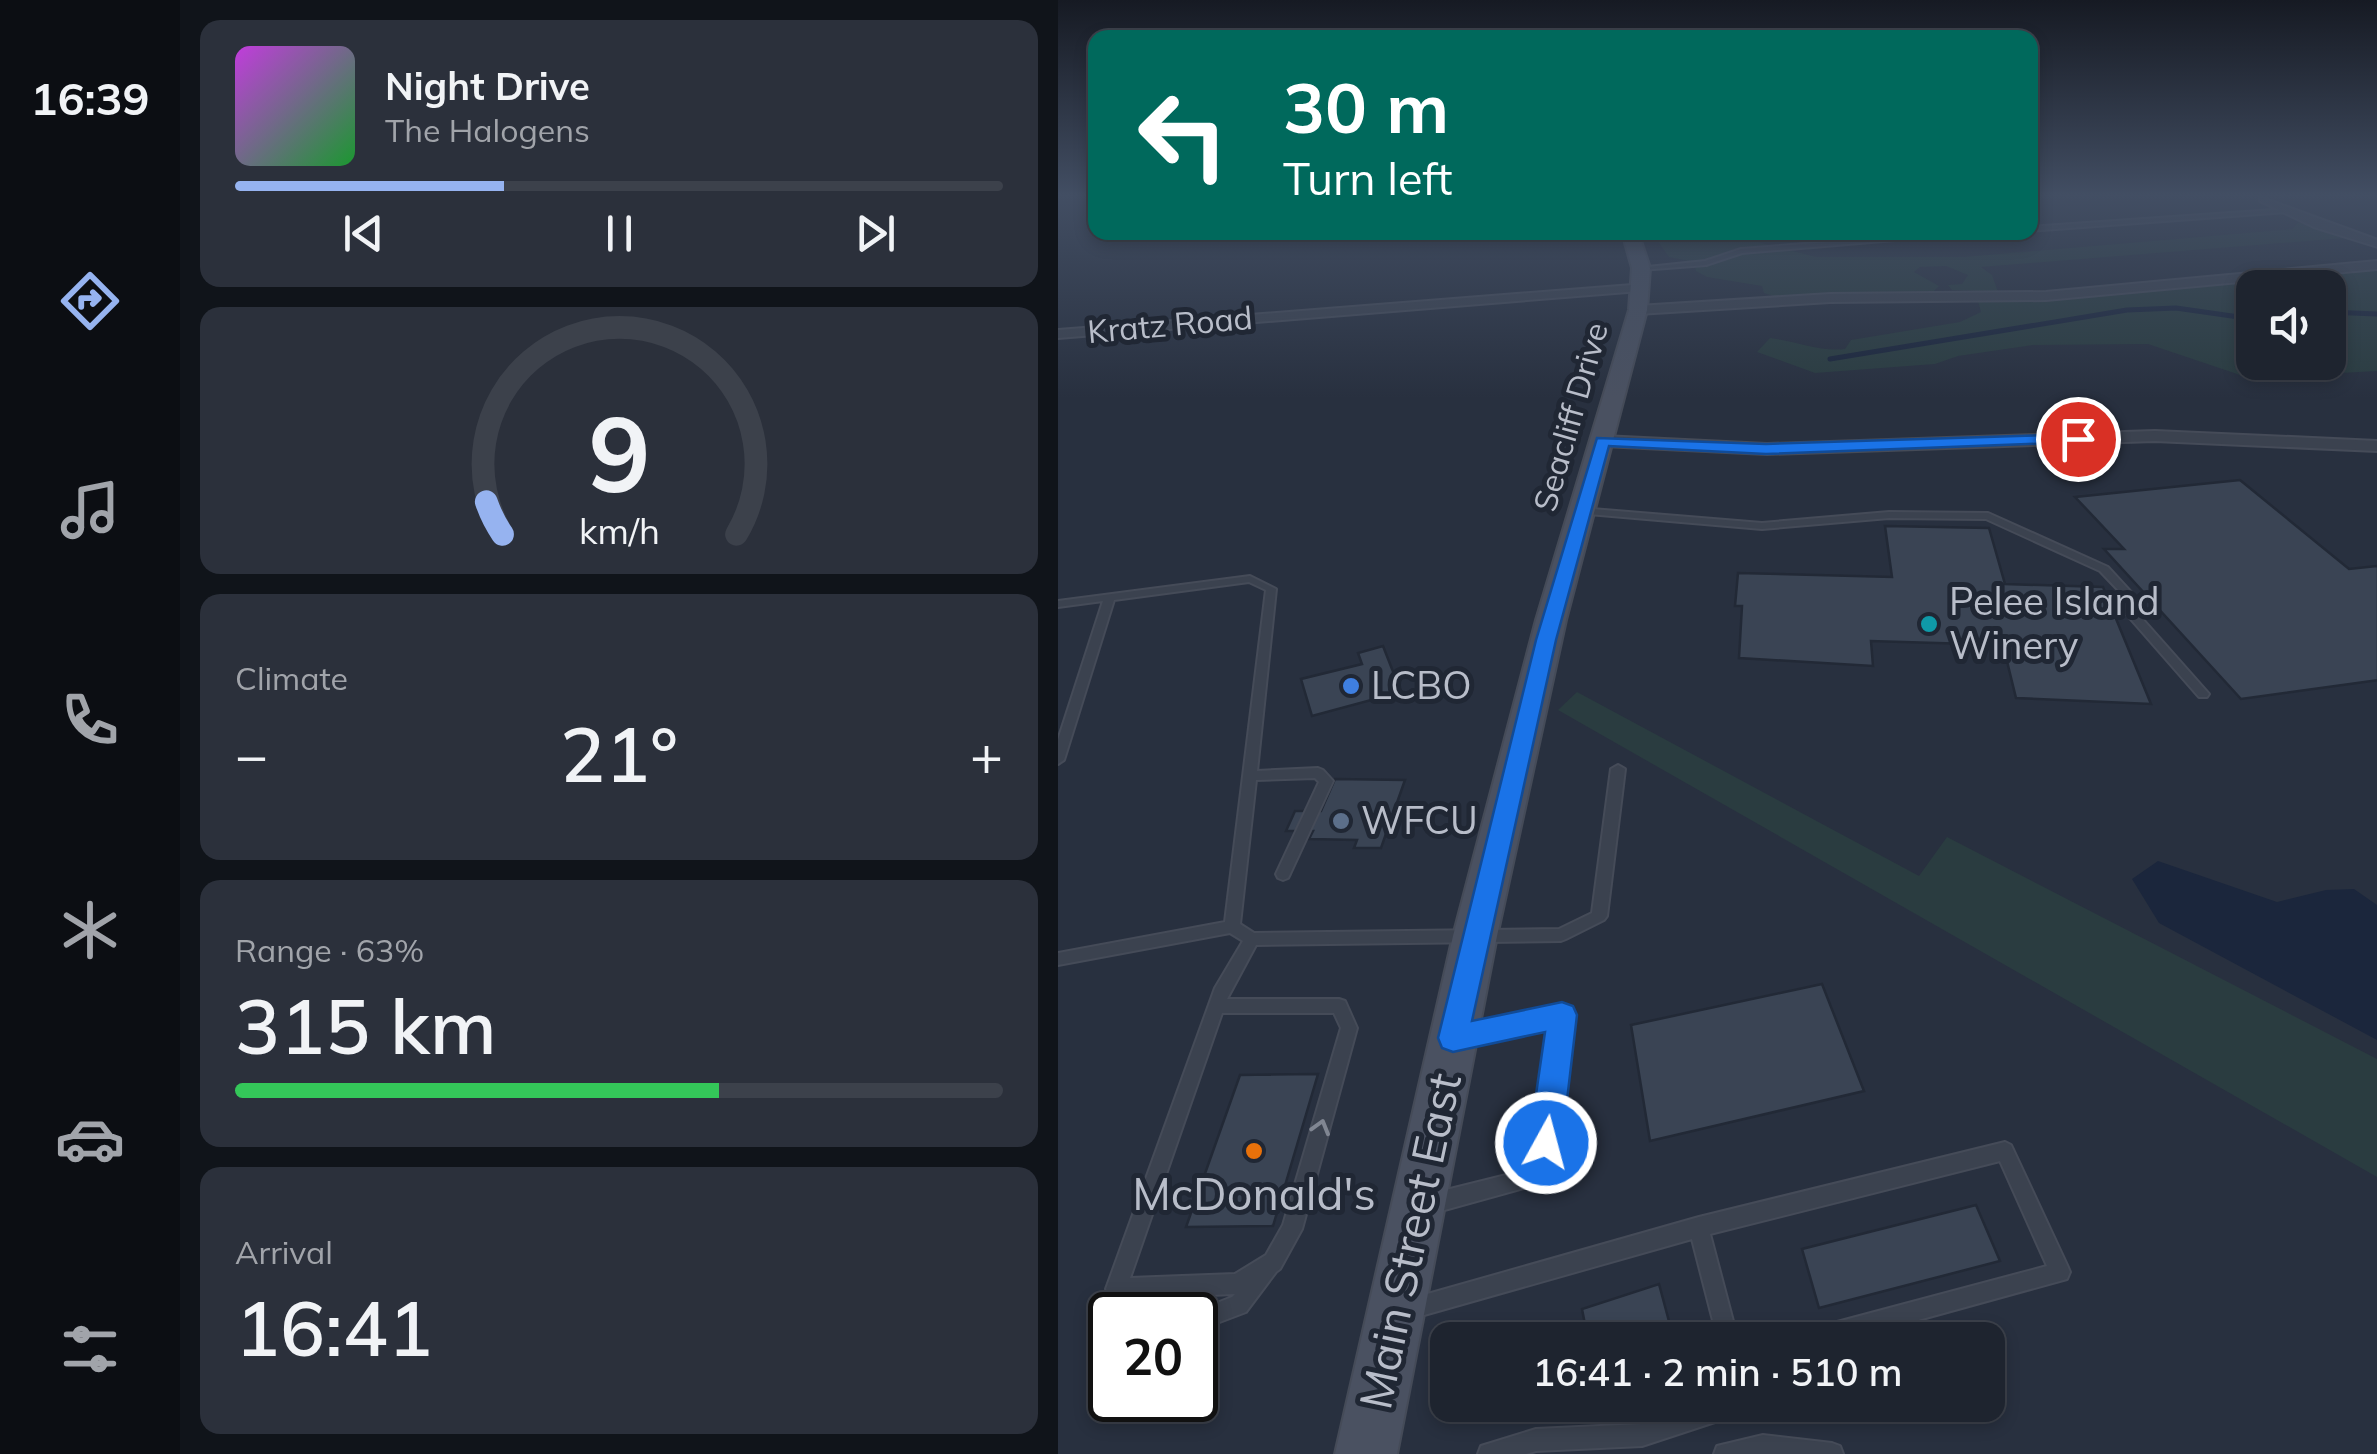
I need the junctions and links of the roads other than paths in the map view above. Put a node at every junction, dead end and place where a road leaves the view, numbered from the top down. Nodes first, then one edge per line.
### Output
1 (1636, 263) edge
2 (1706, 263) edge
3 (2378, 265) edge
4 (1640, 288) junction
5 (1058, 334) edge
6 (1603, 442) junction
7 (2378, 446) edge
8 (1580, 511) junction
9 (1109, 598) junction
10 (1058, 604) edge
11 (1551, 620) joint
12 (2203, 694) dead end
13 (1058, 760) edge
14 (1618, 769) dead end
15 (1250, 776) junction
16 (1283, 874) dead end
17 (1232, 927) junction
18 (1475, 936) junction
19 (1252, 939) junction
20 (1058, 960) edge
21 (1217, 1006) junction
22 (1453, 1038) junction
23 (1418, 1207) junction
24 (1699, 1227) junction
25 (1272, 1262) junction
26 (1116, 1289) junction
27 (1118, 1292) edge
28 (1218, 1313) edge
29 (1396, 1313) junction
30 (1723, 1322) edge
31 (1874, 1322) edge
32 (1679, 1422) edge
33 (1540, 1447) edge
34 (1366, 1454) edge
35 (1489, 1454) edge
36 (1725, 1454) edge
37 (1832, 1454) edge

1 - 4 main road
2 - 4 lane
3 - 4 street, Kratz Road
4 - 5 street, Kratz Road
4 - 6 main road, Seacliff Drive
6 - 7 street
6 - 8 main road, Seacliff Drive
8 - 11 main road, Seacliff Drive
8 - 12 lane
9 - 10 lane
9 - 13 lane
9 - 15 lane
11 - 18 main road, Main Street East
14 - 18 lane
15 - 16 lane
15 - 17 lane
17 - 19 lane
17 - 20 lane
18 - 19 lane
18 - 22 main road, Main Street East
19 - 21 lane
25 -> 21 lane
21 - 26 lane
22 - 23 main road, Main Street East
22 - 23 lane
23 - 29 main road, Main Street East
24 - 29 lane
24 - 30 lane
24 - 31 lane
25 - 26 lane
25 - 28 lane
26 - 27 lane
29 - 34 main road, Main Street East
32 - 33 lane
33 - 35 lane
36 - 37 lane

